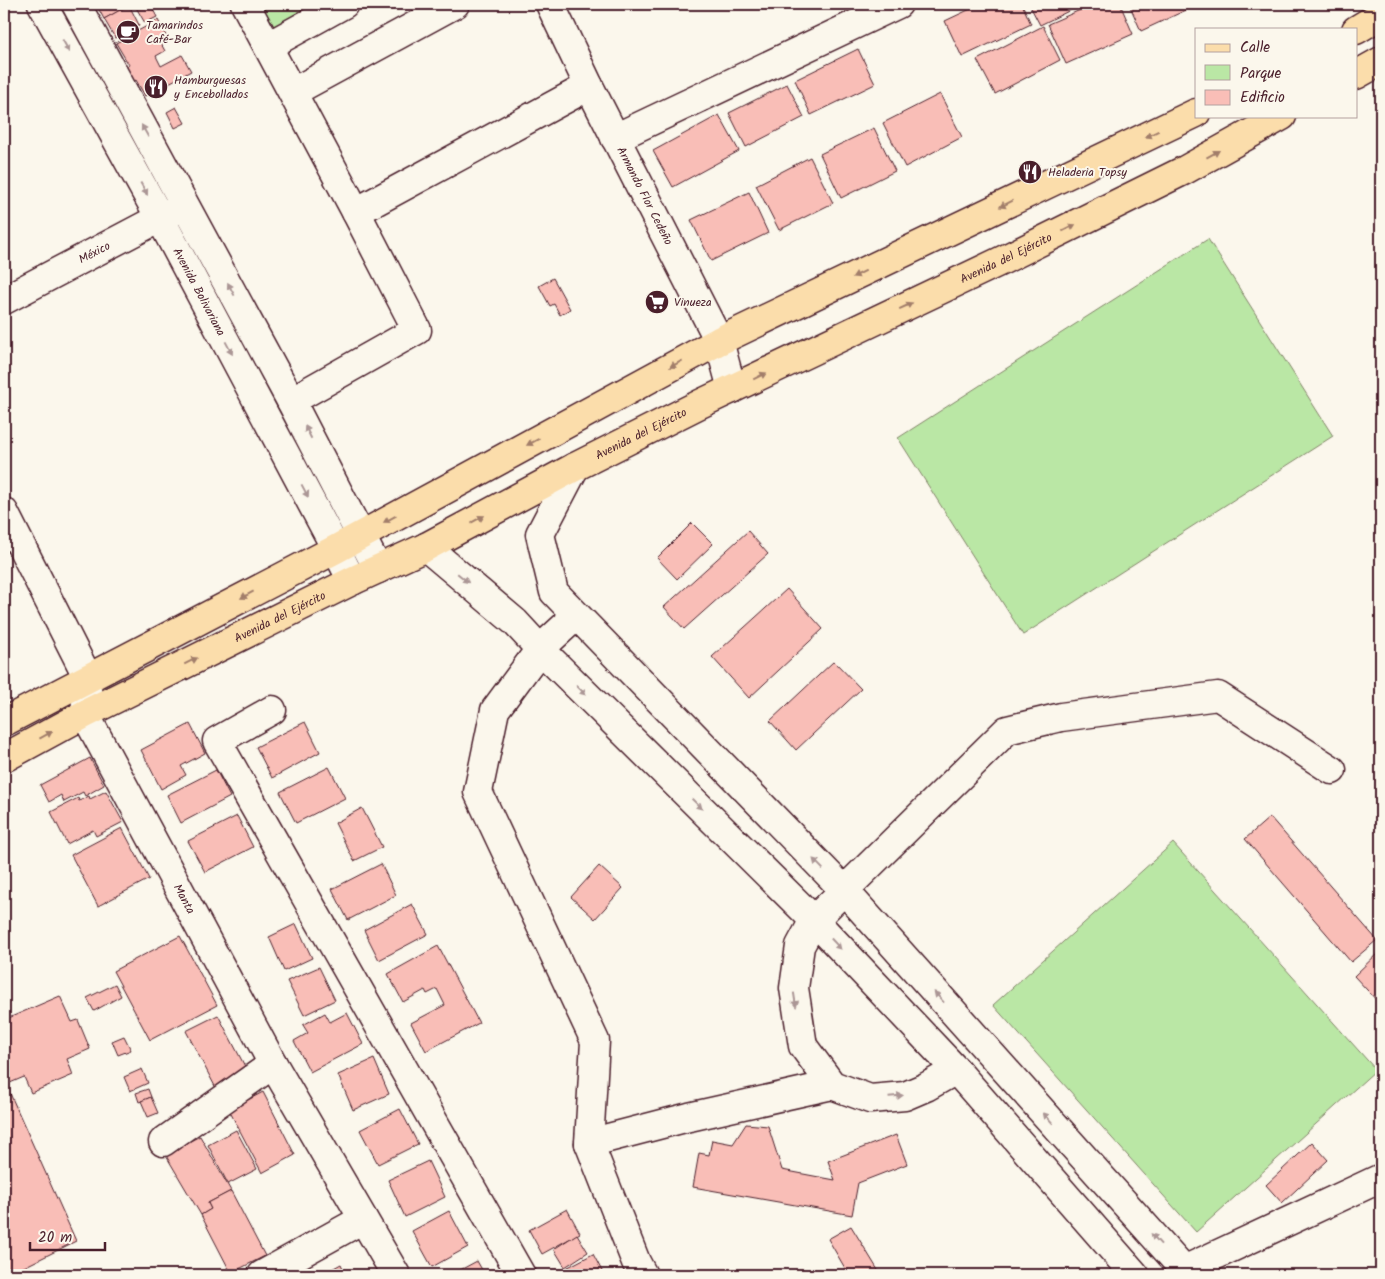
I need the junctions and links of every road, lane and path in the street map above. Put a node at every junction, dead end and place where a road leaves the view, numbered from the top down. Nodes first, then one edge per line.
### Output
1 (42, 4) edge
2 (76, 4) edge
3 (245, 4) edge
4 (344, 4) edge
5 (455, 4) edge
6 (550, 4) edge
7 (898, 4) edge
8 (1381, 15) edge
9 (1358, 29) edge
10 (268, 46) junction
11 (1381, 61) edge
12 (1358, 74) edge
13 (589, 86) junction
14 (293, 92) junction
15 (1195, 113) edge
16 (1278, 118) edge
17 (615, 138) junction
18 (185, 205) junction
19 (356, 212) junction
20 (160, 218) junction
21 (4, 300) edge
22 (719, 341) junction
23 (732, 389) junction
24 (292, 401) junction
25 (575, 467) junction
26 (4, 512) edge
27 (361, 534) junction
28 (426, 547) junction
29 (336, 549) junction
30 (378, 569) junction
31 (352, 581) junction
32 (576, 616) junction
33 (540, 649) junction
34 (88, 678) junction
35 (272, 710) dead end
36 (85, 714) junction
37 (4, 722) edge
38 (4, 758) edge
39 (1332, 770) dead end
40 (844, 890) junction
41 (814, 920) junction
42 (273, 1064) junction
43 (956, 1070) junction
44 (832, 1085) junction
45 (163, 1142) dead end
46 (589, 1143) junction
47 (1381, 1178) edge
48 (363, 1219) junction
49 (1184, 1274) edge
50 (262, 1275) edge
51 (396, 1275) edge
52 (521, 1275) edge
53 (643, 1275) edge
54 (1135, 1275) edge

1 -> 20 street, Avenida Bolivariana
18 -> 2 street
3 - 10 street
4 - 10 street
5 - 14 street
6 - 13 street, Armando Flor Cedeño
7 - 17 street
8 - 9 main road
10 - 14 street
11 - 12 main road
13 - 17 street, Armando Flor Cedeño
13 - 19 street
14 - 19 street
15 -> 22 main road
23 -> 16 main road, Avenida del Ejército
17 - 22 street, Armando Flor Cedeño
18 - 20 street, México
24 -> 18 street
19 - 24 street
20 - 21 street, México
20 -> 29 street, Avenida Bolivariana
22 - 23 street, Armando Flor Cedeño
22 -> 27 main road
23 - 25 main road, Avenida del Ejército
27 -> 24 street
28 -> 25 main road, Avenida del Ejército
25 - 32 street
26 - 34 street
27 - 29 main road
27 - 30 street
28 - 30 main road, Avenida del Ejército
28 -> 33 street
29 - 31 street, Avenida Bolivariana
29 -> 34 main road
30 - 31 main road, Avenida del Ejército
36 -> 31 main road, Avenida del Ejército
32 - 33 street
40 -> 32 street
33 -> 41 street
33 - 46 street
34 - 36 street
34 - 37 main road
35 - 52 street
38 -> 36 main road, Avenida del Ejército
36 - 42 street, Manta
39 - 40 street
40 - 41 street
49 -> 40 street
41 -> 43 street
41 -> 44 street
42 - 45 street
42 - 48 street, Manta
44 -> 43 street
43 - 54 street
44 - 46 street
46 - 53 street
47 - 49 street
48 - 50 street
48 - 51 street, Manta

